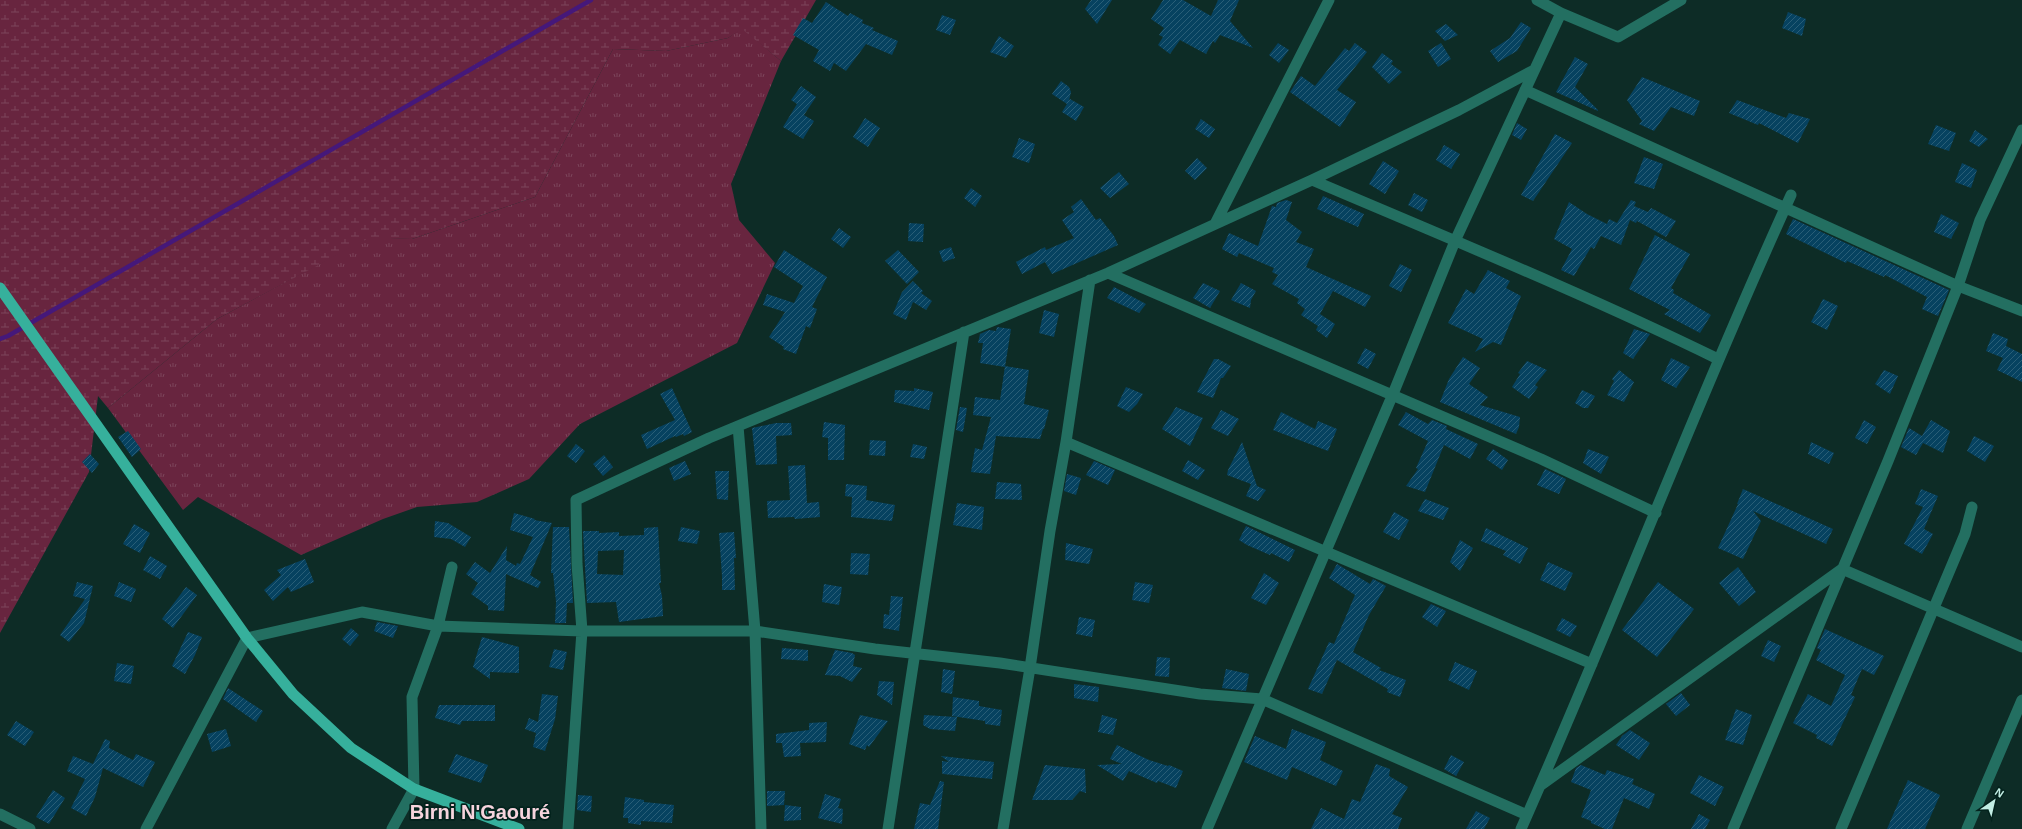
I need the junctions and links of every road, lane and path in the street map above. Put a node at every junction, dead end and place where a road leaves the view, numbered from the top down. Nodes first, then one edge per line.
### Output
1 (1329, 0) edge
2 (1681, 0) edge
3 (1540, 1) edge
4 (1560, 13) junction
5 (1534, 70) junction
6 (1525, 90) junction
7 (2022, 130) edge
8 (1312, 180) junction
9 (1791, 195) dead end
10 (1786, 207) junction
11 (1215, 224) junction
12 (1455, 241) junction
13 (1108, 272) junction
14 (1090, 280) junction
15 (1958, 286) junction
16 (0, 288) edge
17 (2022, 311) edge
18 (964, 332) junction
19 (1718, 359) junction
20 (1393, 394) junction
21 (738, 426) junction
22 (1066, 442) junction
23 (1972, 507) dead end
24 (1656, 513) junction
25 (1326, 551) junction
26 (452, 567) dead end
27 (1842, 569) junction
28 (1934, 608) junction
29 (438, 626) junction
30 (582, 631) junction
31 (755, 631) junction
32 (247, 638) junction
33 (2022, 647) edge
34 (917, 653) junction
35 (1592, 664) junction
36 (1030, 668) junction
37 (1262, 700) junction
38 (2022, 700) edge
39 (1540, 785) junction
40 (414, 789) junction
41 (0, 814) edge
42 (1527, 815) junction
43 (30, 829) edge
44 (146, 829) edge
45 (392, 829) edge
46 (519, 829) edge
47 (568, 829) edge
48 (761, 829) edge
49 (888, 829) edge
50 (1003, 829) edge
51 (1207, 829) edge
52 (1521, 829) edge
53 (1733, 829) edge
54 (1841, 829) edge
55 (1967, 829) edge

1 - 11 street
2 - 4 street
3 - 4 street
4 - 5 street
5 - 6 street
5 - 8 street
6 - 10 street
6 - 12 street
7 - 15 street
8 - 11 street
8 - 12 street
9 - 10 street
10 - 15 street
10 - 19 street
11 - 13 street
12 - 19 street
12 - 20 street
13 - 14 street
13 - 20 street
14 - 18 street
14 - 22 street
15 - 17 street
15 - 27 street
16 - 32 highway
18 - 21 street
18 - 34 street
19 - 24 street
20 - 24 street
20 - 25 street
21 - 30 street
21 - 31 street
22 - 25 street
22 - 36 street
23 - 28 street
24 - 35 street
25 - 35 street
25 - 37 street
26 - 29 street
27 - 28 street
27 - 39 street
27 - 53 street
28 - 33 street
28 - 54 street
29 - 30 street
29 - 32 street
29 - 40 street
30 - 31 street
30 - 47 street
31 - 34 street
31 - 48 street
32 - 40 highway
32 - 44 street
34 - 36 street
34 - 49 street
35 - 39 street
36 - 37 street
36 - 50 street
37 - 42 street
37 - 51 street
38 - 55 street
39 - 42 street
40 - 45 street
40 - 46 highway
41 - 43 street
42 - 52 street

